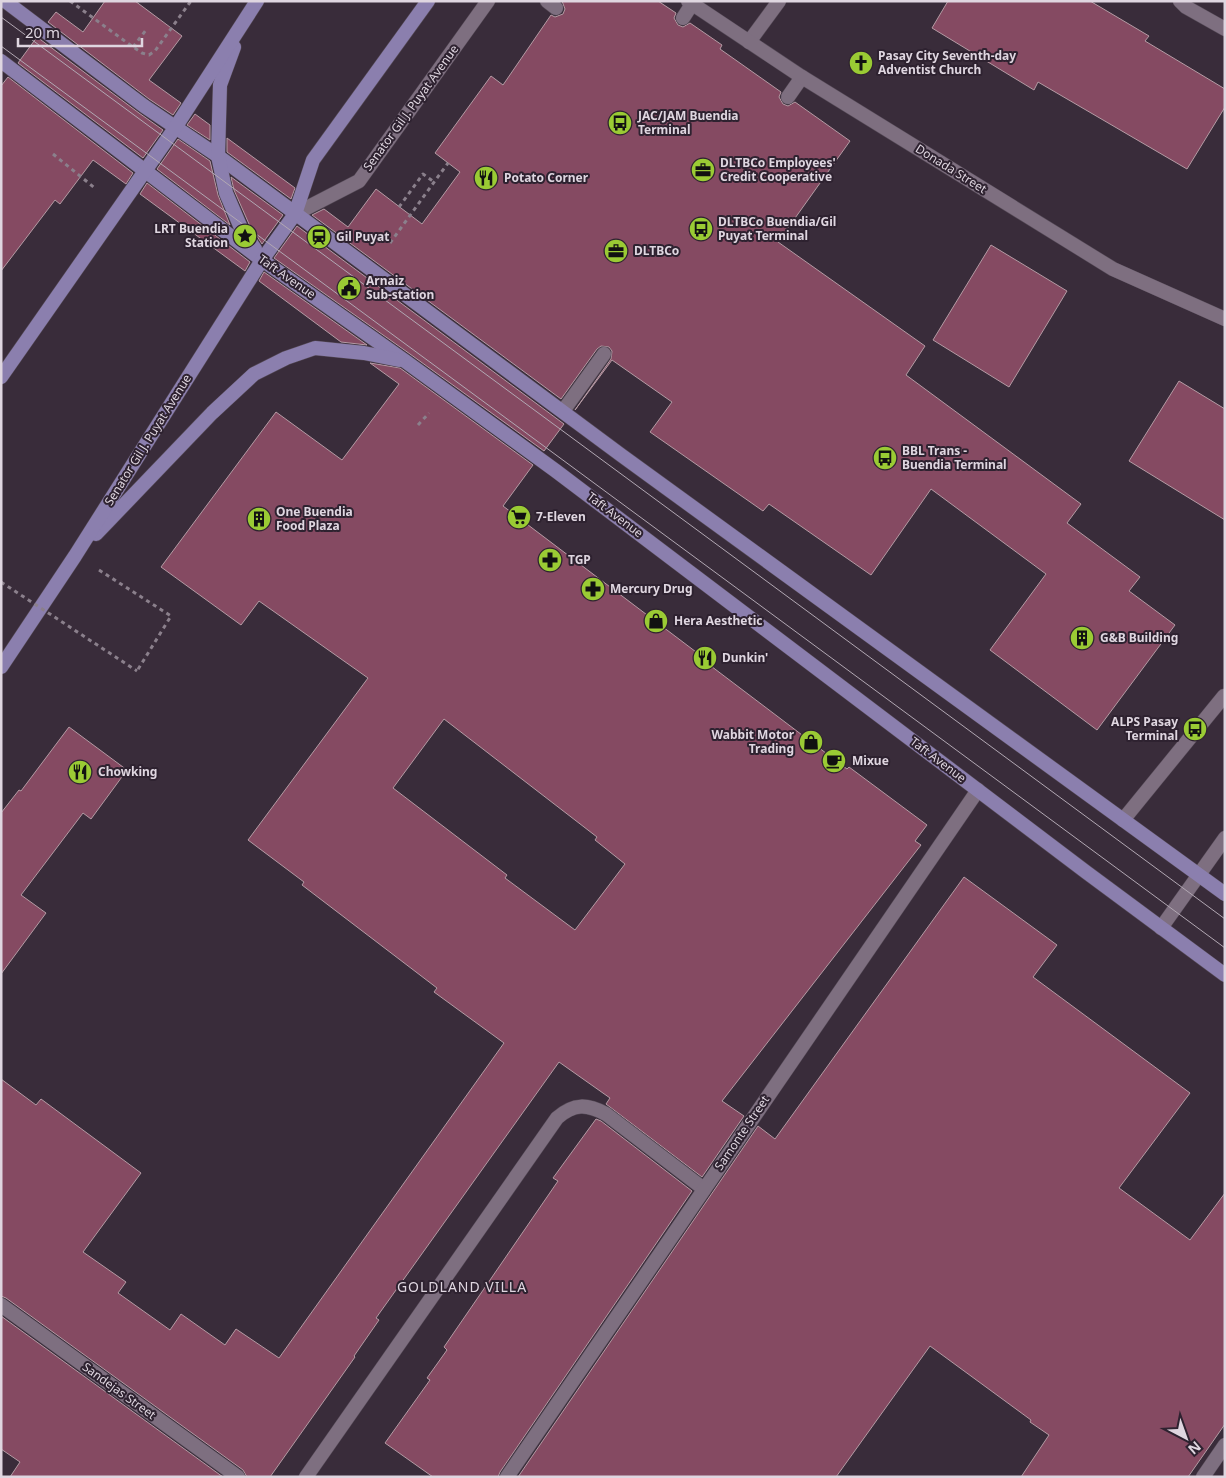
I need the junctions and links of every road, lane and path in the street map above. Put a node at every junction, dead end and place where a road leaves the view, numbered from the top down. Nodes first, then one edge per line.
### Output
1 (5, 1) edge
2 (70, 1) edge
3 (191, 1) edge
4 (257, 1) edge
5 (428, 1) edge
6 (488, 1) edge
7 (780, 1) edge
8 (1180, 1) edge
9 (690, 3) edge
10 (246, 18) junction
11 (682, 18) dead end
12 (1225, 29) edge
13 (146, 30) dead end
14 (750, 42) junction
15 (133, 47) junction
16 (1, 61) edge
17 (802, 77) junction
18 (788, 97) dead end
19 (176, 128) junction
20 (53, 154) dead end
21 (218, 156) junction
22 (448, 163) dead end
23 (146, 171) junction
24 (434, 182) junction
25 (399, 207) dead end
26 (120, 209) junction
27 (295, 214) junction
28 (390, 243) dead end
29 (262, 260) junction
30 (1225, 319) edge
31 (604, 354) dead end
32 (405, 361) junction
33 (1, 377) edge
34 (431, 410) dead end
35 (563, 411) junction
36 (418, 425) dead end
37 (75, 556) junction
38 (1, 582) edge
39 (1, 667) edge
40 (1224, 696) edge
41 (978, 790) junction
42 (1123, 820) junction
43 (1225, 838) edge
44 (1198, 874) junction
45 (1225, 894) edge
46 (1161, 928) junction
47 (1225, 975) edge
48 (704, 1189) junction
49 (1, 1305) edge
50 (1225, 1445) edge
51 (238, 1477) edge
52 (306, 1477) edge
53 (507, 1477) edge
54 (1203, 1477) edge

1 - 19 main road
2 - 15 path
3 - 15 path
4 - 10 main road
5 - 27 main road, Senator Gil J. Puyat Avenue
6 - 27 street, Senator Gil J. Puyat Avenue
7 - 14 street
8 - 12 street
9 - 11 street
9 - 14 street, Donada Street
10 - 19 main road
10 - 21 main road
13 - 15 path
14 - 17 street, Donada Street
16 - 23 main road, Taft Avenue
17 - 18 street
17 - 30 street, Donada Street
19 - 21 main road
19 - 23 main road
20 - 26 path
21 - 27 main road
21 - 29 main road
22 - 24 path
23 - 26 main road
23 - 29 main road, Taft Avenue
24 - 25 path
24 - 28 path
26 - 33 main road
27 - 29 main road, Senator Gil J. Puyat Avenue
27 - 35 main road
29 - 32 main road, Taft Avenue
29 - 37 main road, Senator Gil J. Puyat Avenue
31 - 35 street
32 - 37 main road
32 - 41 main road, Taft Avenue
34 - 36 path
35 - 42 main road
37 - 38 path, bridge
37 - 39 main road, Senator Gil J. Puyat Avenue
40 - 42 street
41 - 46 main road, Taft Avenue
41 - 48 street, Samonte Street
42 - 44 main road
43 - 44 street
44 - 45 main road
44 - 46 street
46 - 47 main road, Taft Avenue
48 - 52 street
48 - 53 street, Samonte Street
49 - 51 street, Sandejas Street
50 - 54 street

